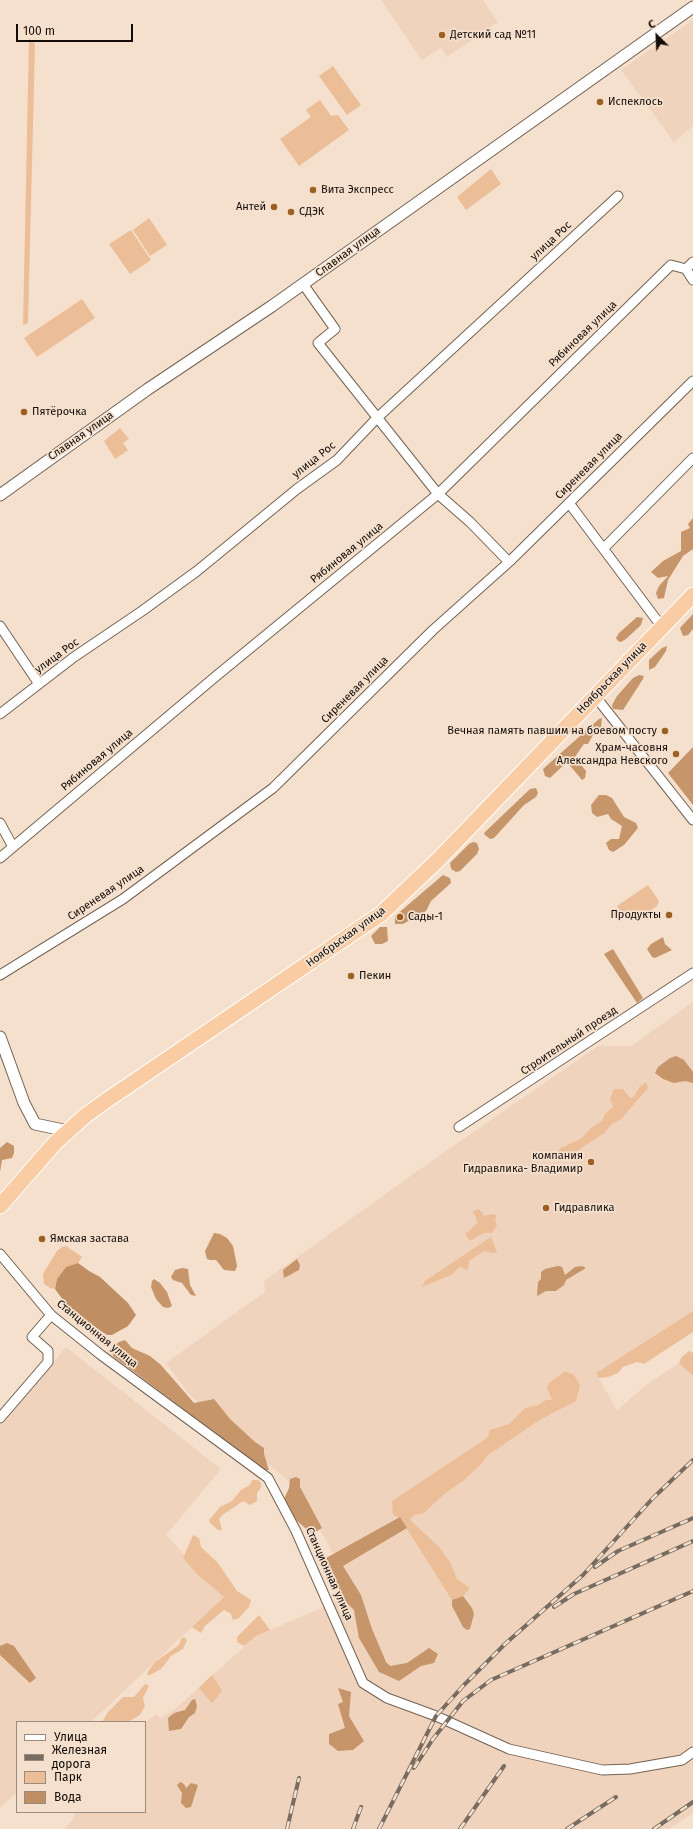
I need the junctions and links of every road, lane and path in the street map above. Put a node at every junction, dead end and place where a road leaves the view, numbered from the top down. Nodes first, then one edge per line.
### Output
1 (693, 7) edge
2 (618, 196) dead end
3 (693, 262) edge
4 (686, 269) junction
5 (693, 280) edge
6 (303, 284) junction
7 (693, 381) edge
8 (377, 418) junction
9 (693, 458) edge
10 (438, 494) junction
11 (0, 495) edge
12 (569, 503) junction
13 (604, 548) junction
14 (509, 562) junction
15 (693, 595) edge
16 (0, 626) edge
17 (662, 628) junction
18 (39, 684) junction
19 (595, 696) junction
20 (0, 714) edge
21 (693, 820) edge
22 (0, 823) edge
23 (14, 846) junction
24 (0, 858) edge
25 (693, 973) edge
26 (0, 975) edge
27 (0, 1037) edge
28 (459, 1127) dead end
29 (68, 1131) junction
30 (0, 1206) edge
31 (0, 1254) edge
32 (51, 1315) junction
33 (0, 1418) edge
34 (693, 1752) edge

1 - 6 street, Славная улица
2 - 8 street, улица Рос
3 - 4 street
4 - 5 street
4 - 10 street, Рябиновая улица
6 - 8 street
6 - 11 street, Славная улица
7 - 12 street, Сиреневая улица
8 - 10 street
8 - 18 street, улица Рос
9 - 13 street
10 - 14 street
10 - 23 street, Рябиновая улица
12 - 13 street
12 - 14 street, Сиреневая улица
13 - 17 street
14 - 26 street, Сиреневая улица
15 - 17 highway, Ноябрьская улица
16 - 18 street
17 - 19 highway, Ноябрьская улица
18 - 20 street, улица Рос
19 - 21 street
19 - 29 highway, Ноябрьская улица
22 - 23 street
23 - 24 street, Рябиновая улица
25 - 28 street, Строительный проезд
27 - 29 street
29 - 30 highway, Ноябрьская улица
31 - 32 street, Станционная улица
32 - 33 street
32 - 34 street, Станционная улица

